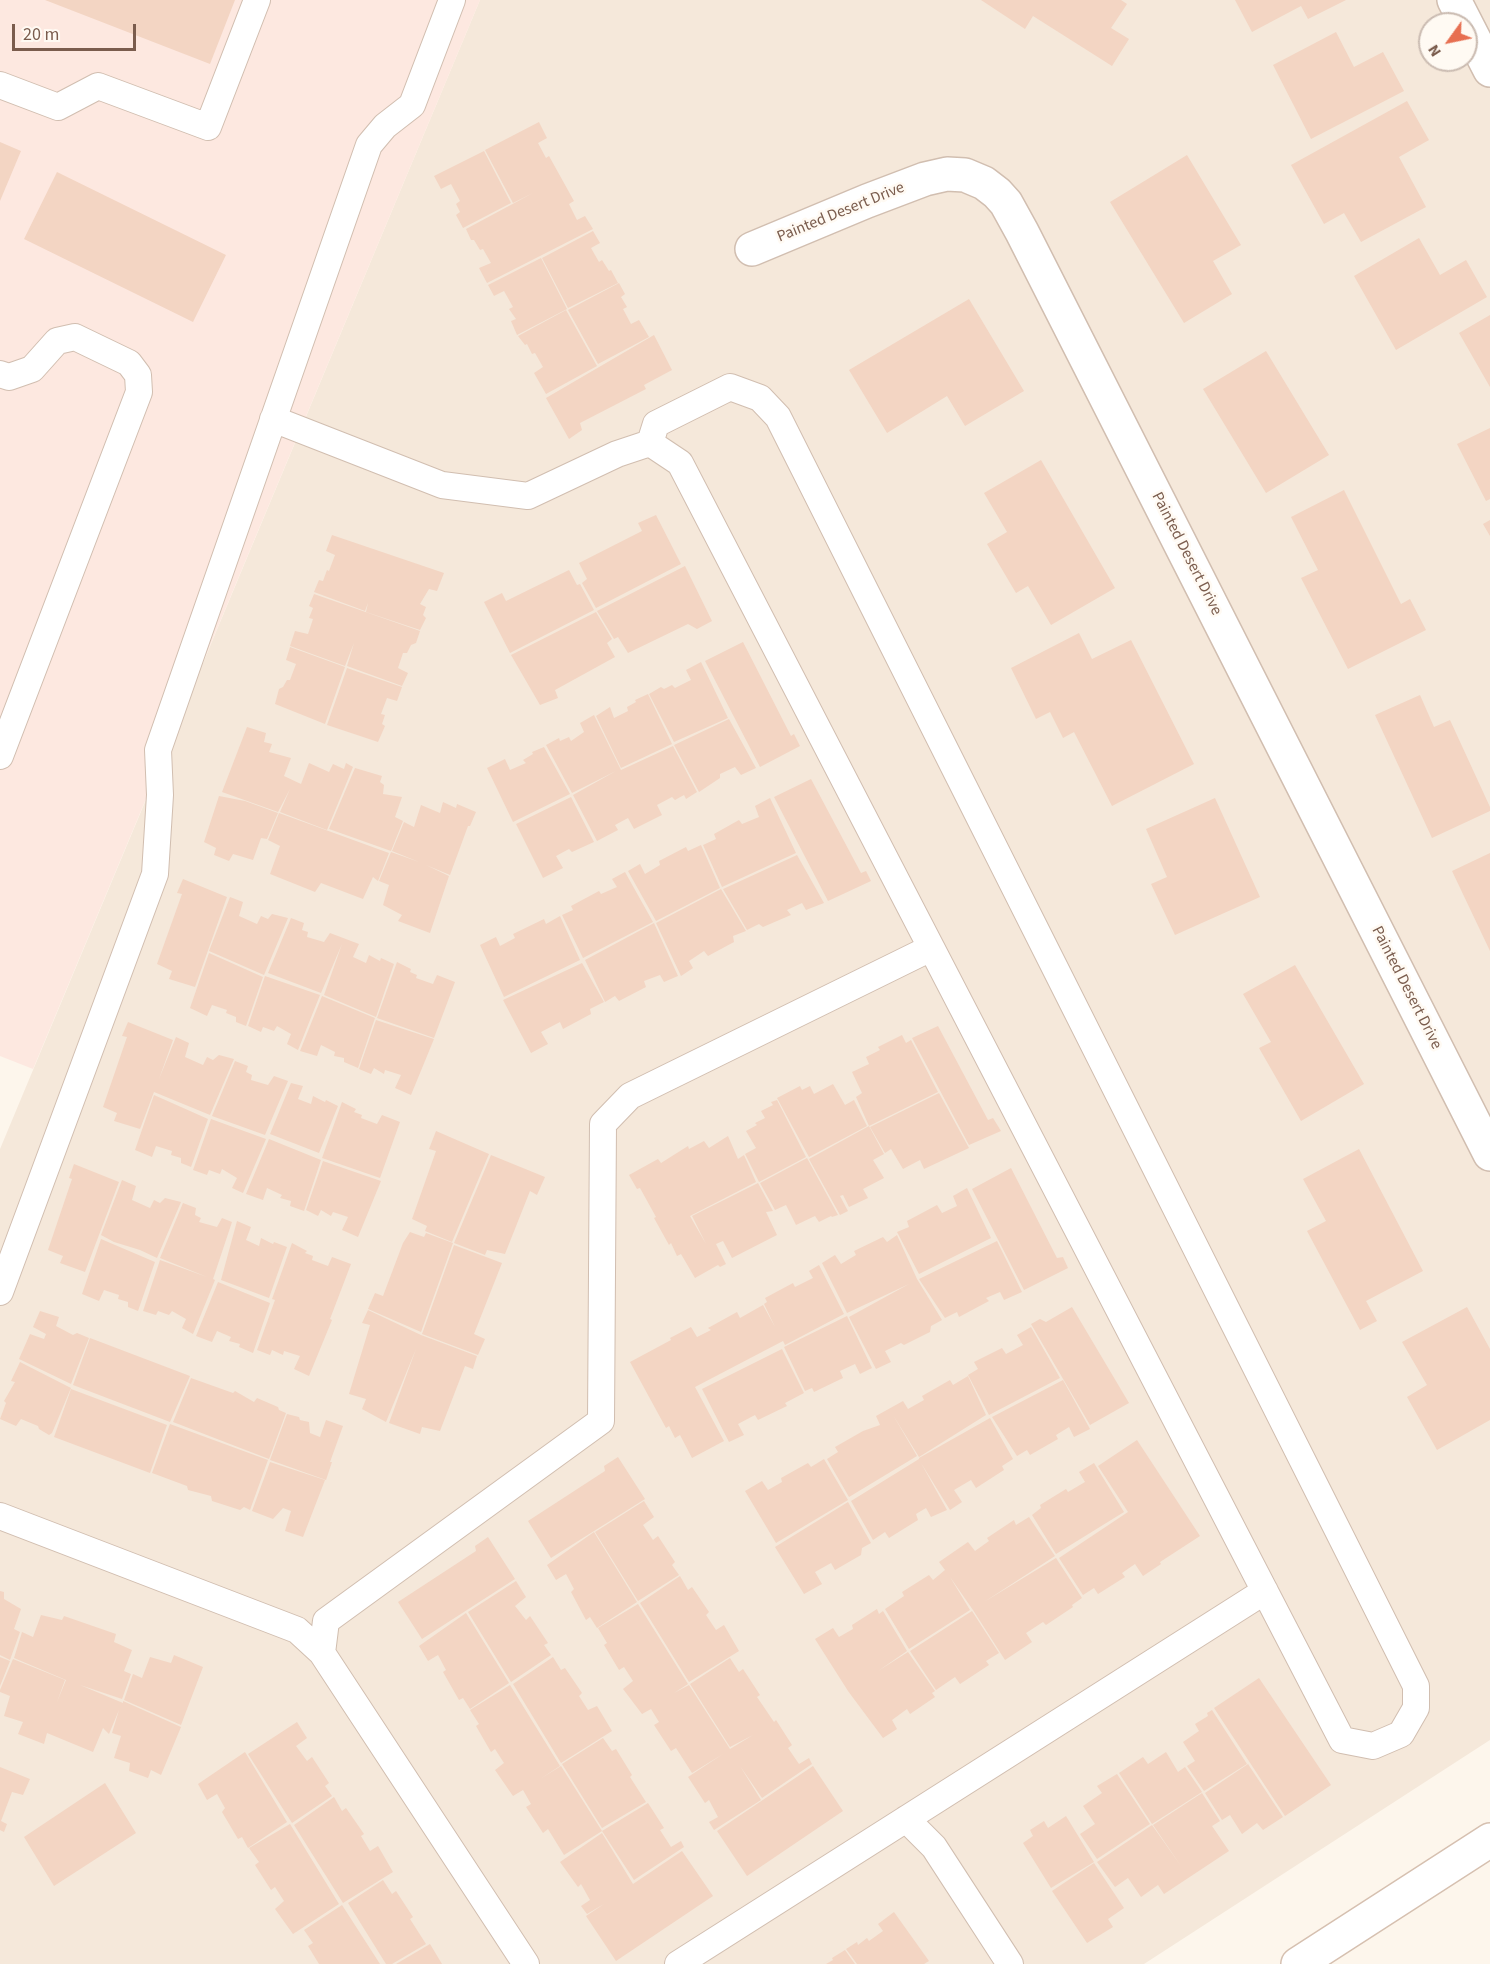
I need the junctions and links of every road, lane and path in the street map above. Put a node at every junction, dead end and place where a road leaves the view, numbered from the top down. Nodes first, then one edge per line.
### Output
1 (256, 0) edge
2 (452, 0) edge
3 (1454, 0) edge
4 (1490, 70) edge
5 (0, 85) edge
6 (752, 249) dead end
7 (0, 374) edge
8 (273, 419) junction
9 (651, 443) junction
10 (0, 756) edge
11 (931, 948) junction
12 (1490, 1154) edge
13 (0, 1292) edge
14 (0, 1515) edge
15 (1265, 1591) junction
16 (322, 1653) junction
17 (906, 1819) junction
18 (1490, 1840) edge
19 (526, 1964) edge
20 (678, 1964) edge
21 (1010, 1964) edge
22 (1298, 1964) edge

1 - 5 lane
2 - 8 lane
3 - 4 street
6 - 12 street, Painted Desert Drive
7 - 10 lane
8 - 9 lane
8 - 13 lane
9 - 11 lane
9 - 15 lane
11 - 15 lane
11 - 16 lane
14 - 16 lane
15 - 17 lane
16 - 19 lane
17 - 20 lane
17 - 21 lane
18 - 22 street

